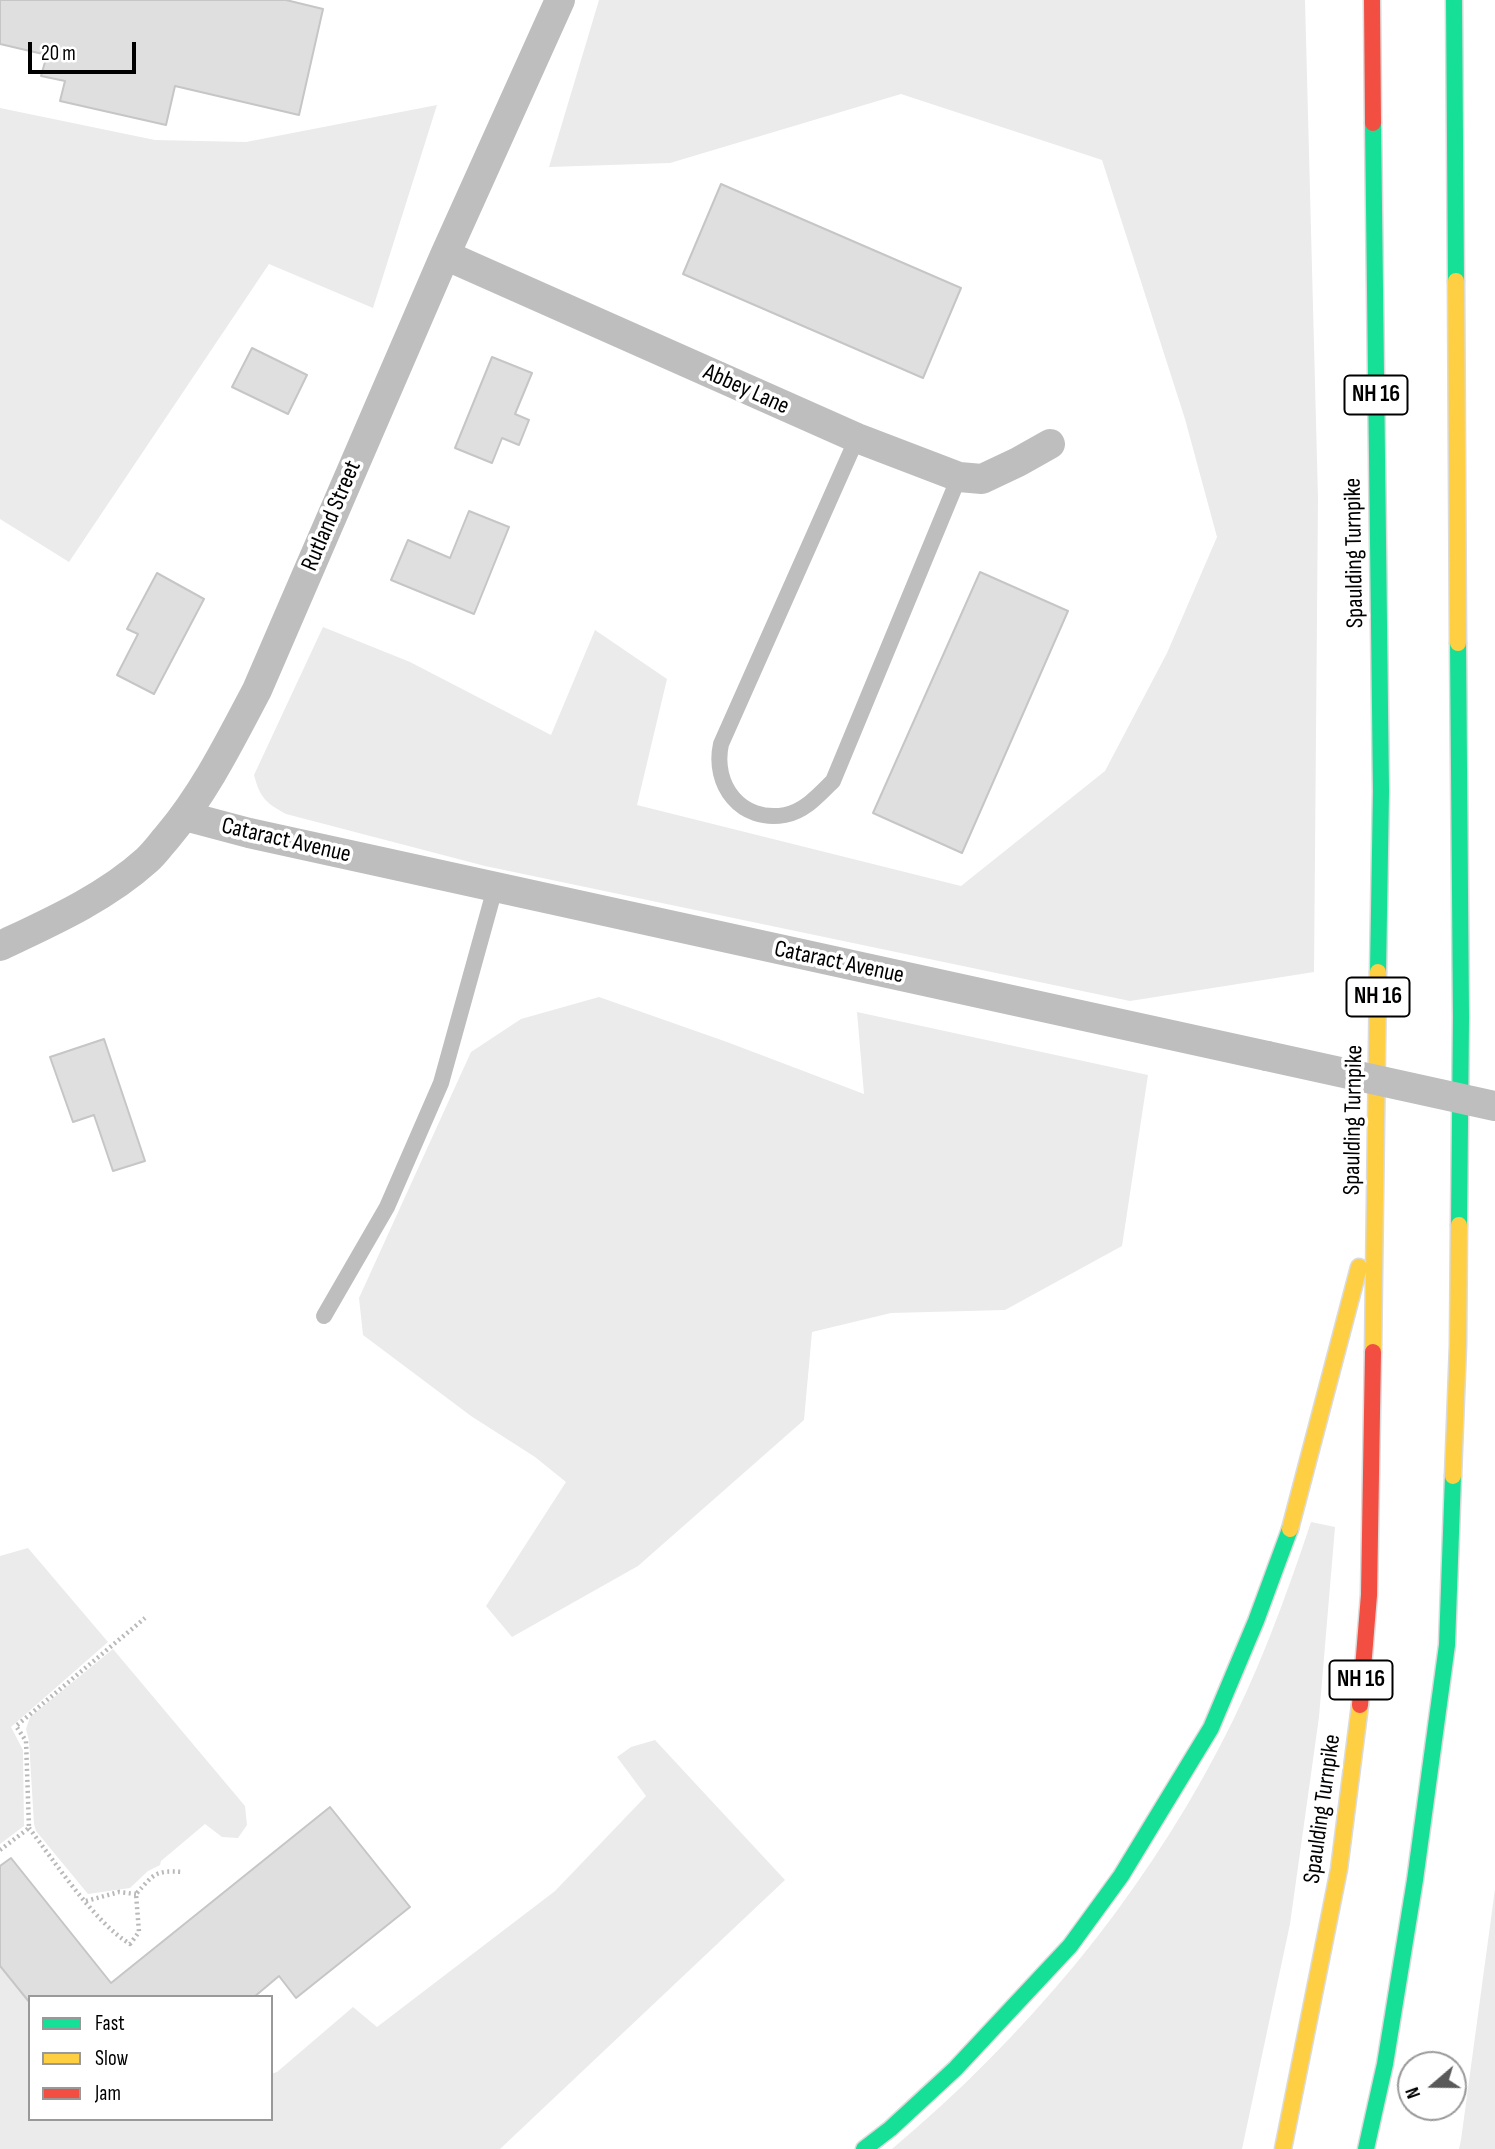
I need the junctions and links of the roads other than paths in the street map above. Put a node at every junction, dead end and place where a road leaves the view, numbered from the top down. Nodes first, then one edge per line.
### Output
1 (560, 0) edge
2 (1372, 0) edge
3 (1454, 0) edge
4 (444, 254) junction
5 (857, 438) junction
6 (1050, 444) dead end
7 (959, 477) junction
8 (185, 816) junction
9 (495, 888) junction
10 (0, 946) edge
11 (1495, 1105) edge
12 (1375, 1204) junction
13 (324, 1316) dead end
14 (1385, 2064) junction
15 (864, 2149) edge
16 (1283, 2149) edge
17 (1366, 2149) edge
18 (1381, 2149) edge

1 - 4 street, Rutland Street
2 - 12 highway, Spaulding Turnpike / NH 16
3 - 14 highway
4 - 5 street, Abbey Lane
4 - 8 street, Rutland Street
5 - 7 street, Abbey Lane
5 - 7 lane
6 - 7 street, Abbey Lane
8 - 9 street, Cataract Avenue
8 - 10 street, Rutland Street
9 - 11 street, Cataract Avenue, bridge
9 - 13 lane
12 - 15 highway
12 - 16 highway, Spaulding Turnpike / NH 16
14 - 17 highway
14 - 18 highway

